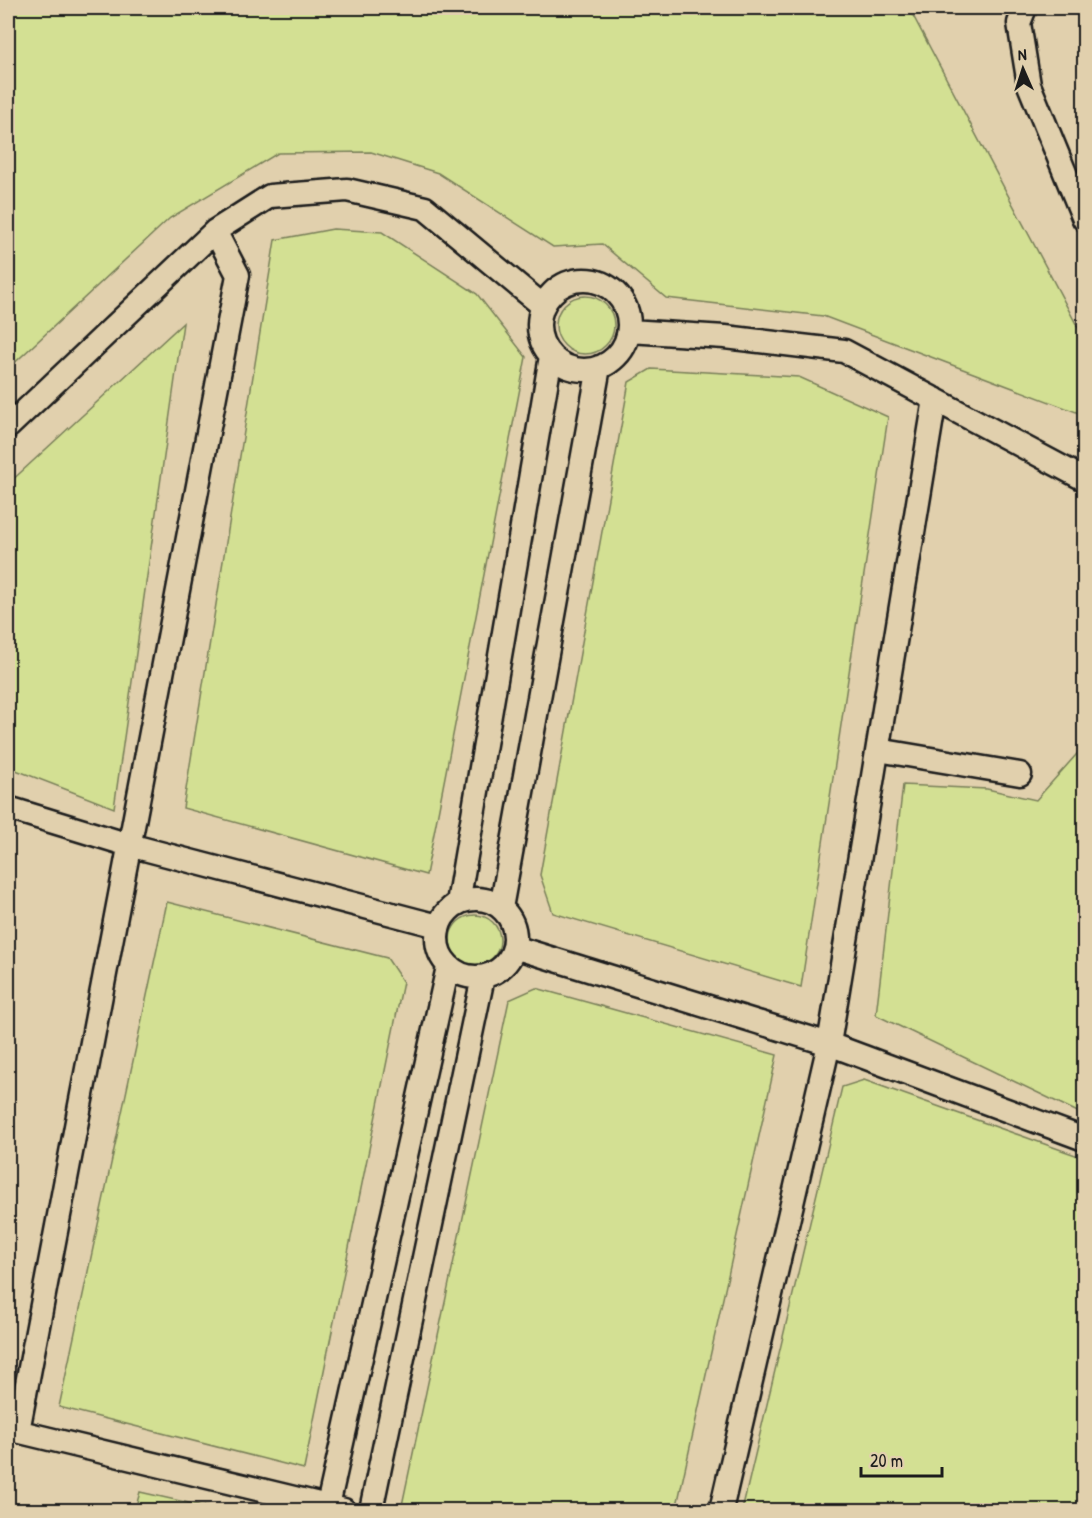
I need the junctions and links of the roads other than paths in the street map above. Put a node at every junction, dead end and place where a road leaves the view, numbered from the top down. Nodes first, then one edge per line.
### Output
1 (1025, 8) edge
2 (1084, 219) edge
3 (215, 231) junction
4 (543, 306) junction
5 (629, 331) junction
6 (551, 356) junction
7 (600, 367) junction
8 (935, 399) junction
9 (8, 427) edge
10 (1084, 479) edge
11 (878, 750) junction
12 (1020, 774) dead end
13 (8, 808) edge
14 (129, 845) junction
15 (458, 903) junction
16 (501, 908) junction
17 (438, 926) junction
18 (514, 947) junction
19 (448, 967) junction
20 (483, 977) junction
21 (829, 1044) junction
22 (1084, 1139) edge
23 (13, 1430) edge
24 (333, 1509) edge
25 (371, 1510) edge
26 (721, 1510) edge

1 - 2 street
3 - 4 street
3 - 9 street
3 - 14 street
4 - 5 street
4 - 6 street
5 - 7 street
5 - 8 street
6 - 7 street
6 - 15 street
7 - 16 street
8 - 10 street
8 - 11 street
11 - 12 street
11 - 21 street
13 - 14 street
14 - 17 street
14 - 23 street
15 - 16 street
15 - 17 street
16 - 18 street
17 - 19 street
18 - 20 street
18 - 21 street
19 - 20 street
19 - 24 street
20 - 25 street
21 - 22 street
21 - 26 street
23 - 24 street

